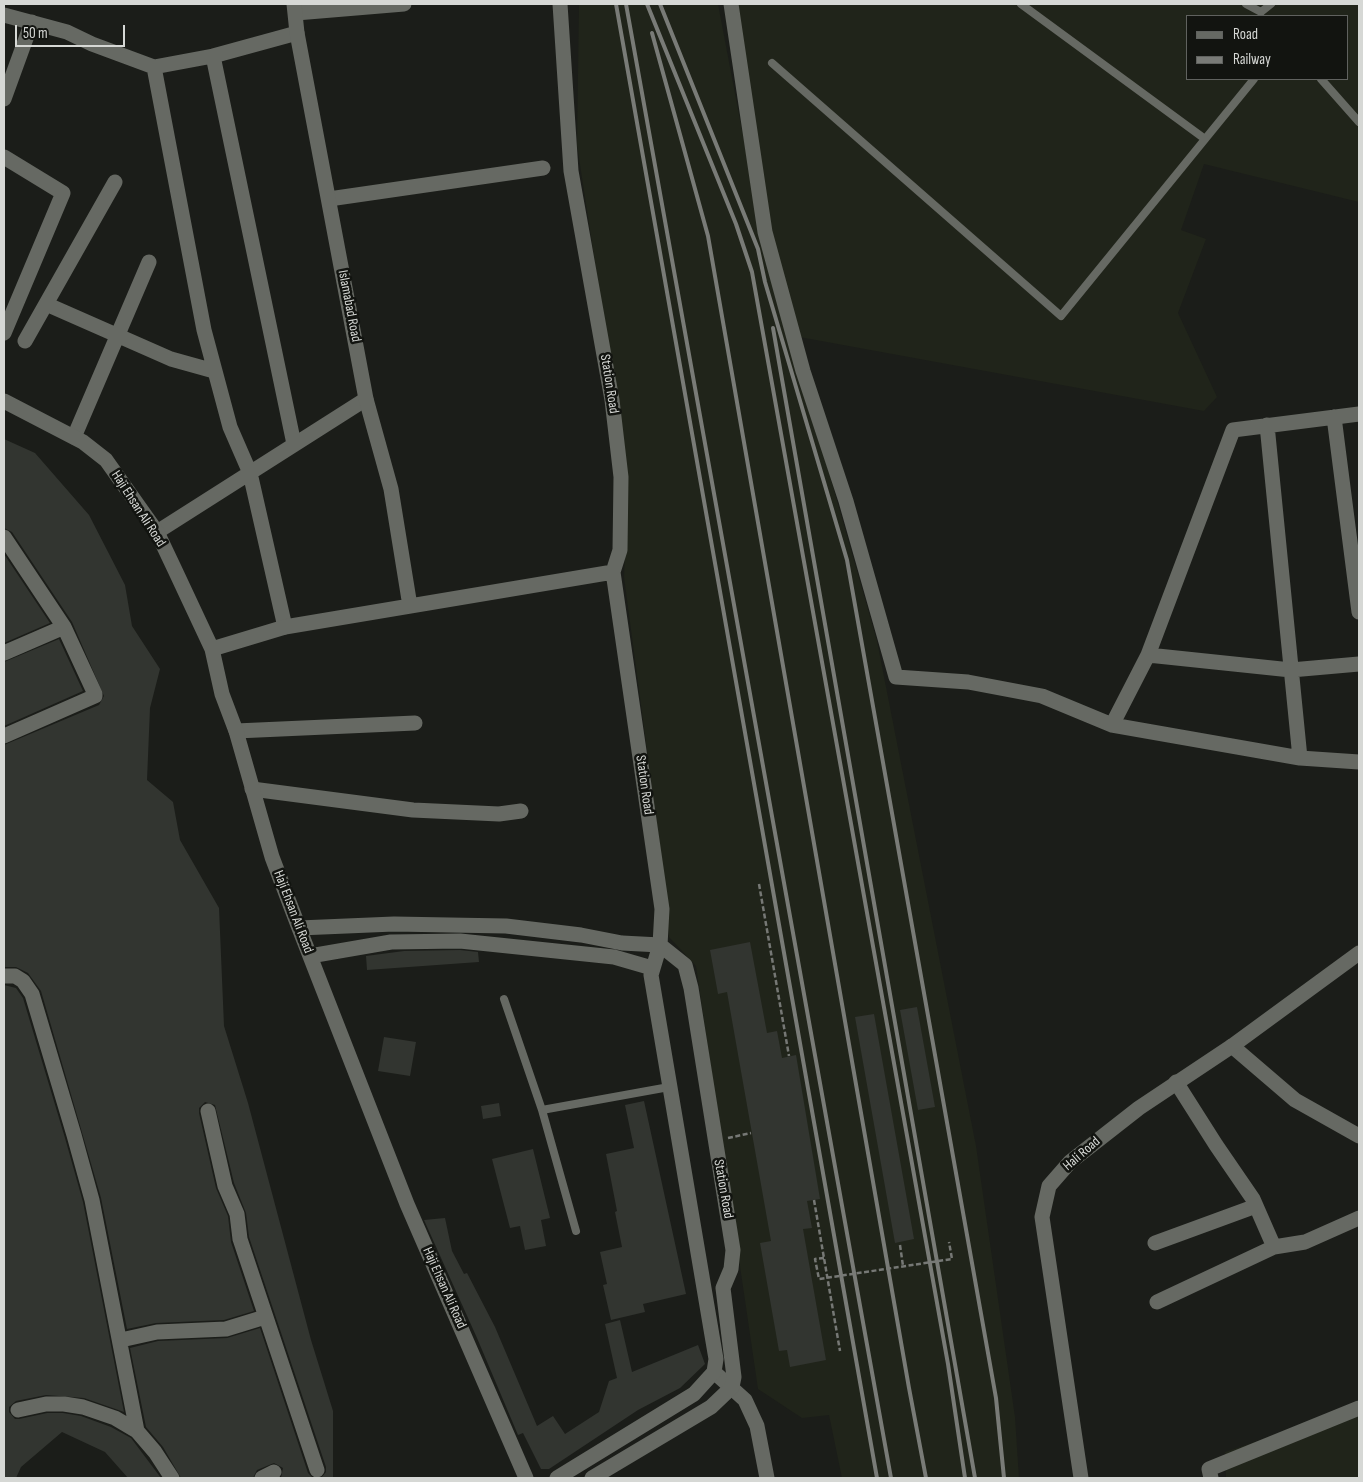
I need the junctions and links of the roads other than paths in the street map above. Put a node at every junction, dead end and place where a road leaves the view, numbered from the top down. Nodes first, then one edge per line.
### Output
1 (404, 4) edge
2 (560, 4) edge
3 (731, 4) edge
4 (1021, 4) edge
5 (1246, 4) edge
6 (1256, 4) edge
7 (1271, 4) edge
8 (295, 8) edge
9 (1263, 14) edge
10 (4, 16) edge
11 (32, 22) junction
12 (297, 33) junction
13 (213, 56) junction
14 (772, 63) dead end
15 (154, 67) junction
16 (1253, 80) edge
17 (1322, 80) edge
18 (4, 99) edge
19 (1359, 122) edge
20 (1205, 139) junction
21 (4, 157) edge
22 (544, 168) dead end
23 (115, 182) dead end
24 (328, 199) junction
25 (150, 262) dead end
26 (46, 304) junction
27 (4, 333) edge
28 (118, 336) junction
29 (25, 341) dead end
30 (214, 371) junction
31 (366, 399) junction
32 (4, 401) edge
33 (1359, 414) edge
34 (1334, 417) junction
35 (1268, 425) junction
36 (74, 438) junction
37 (294, 444) junction
38 (250, 473) junction
39 (157, 532) junction
40 (6, 545) edge
41 (613, 572) junction
42 (410, 606) junction
43 (1359, 612) edge
44 (64, 627) junction
45 (285, 628) junction
46 (212, 649) junction
47 (4, 653) edge
48 (1148, 655) junction
49 (1359, 664) edge
50 (1291, 670) junction
51 (415, 723) dead end
52 (1112, 725) junction
53 (236, 731) junction
54 (4, 736) edge
55 (1300, 758) junction
56 (1359, 762) edge
57 (252, 789) junction
58 (521, 812) dead end
59 (299, 928) junction
60 (660, 945) junction
61 (1359, 953) edge
62 (310, 956) junction
63 (652, 968) junction
64 (4, 976) edge
65 (504, 999) dead end
66 (1232, 1046) junction
67 (1176, 1082) junction
68 (670, 1087) junction
69 (542, 1110) junction
70 (208, 1111) dead end
71 (1355, 1129) edge
72 (1256, 1206) junction
73 (1359, 1218) edge
74 (576, 1231) dead end
75 (1155, 1243) dead end
76 (1274, 1247) junction
77 (1157, 1302) dead end
78 (264, 1317) junction
79 (121, 1340) junction
80 (714, 1372) junction
81 (732, 1387) junction
82 (1359, 1408) edge
83 (18, 1410) dead end
84 (138, 1431) junction
85 (317, 1470) dead end
86 (172, 1478) edge
87 (526, 1478) edge
88 (557, 1478) edge
89 (592, 1478) edge
90 (766, 1478) edge
91 (1081, 1478) edge
92 (1211, 1478) edge

1 - 8 street
2 - 41 street, Station Road
3 - 52 street
4 - 20 lane
5 - 9 lane
6 - 9 lane
7 - 9 lane
8 - 12 street, Islamabad Road
10 - 11 street
11 - 15 street
11 - 18 street
12 - 13 street
12 - 24 street, Islamabad Road
13 - 15 street
13 - 37 street
14 - 20 lane
15 - 30 street
16 - 20 lane
17 - 19 lane
21 - 27 street
22 - 24 street
23 - 26 street
24 - 31 street, Islamabad Road
25 - 28 street
26 - 28 street
26 - 29 street
28 - 30 street
28 - 36 street
30 - 38 street
31 - 37 street
31 - 42 street, Islamabad Road
32 - 36 street, Haji Ehsan Ali Road
33 - 34 street
34 - 35 street
34 - 43 street
35 - 48 street
35 - 50 street
36 - 39 street, Haji Ehsan Ali Road
37 - 38 street
38 - 39 street
38 - 45 street
39 - 46 street, Haji Ehsan Ali Road
40 - 44 street
41 - 42 street
41 - 60 street, Station Road
42 - 45 street
44 - 47 street
44 - 54 street
45 - 46 street
46 - 53 street, Haji Ehsan Ali Road
48 - 50 street
48 - 52 street
49 - 50 street
50 - 55 street
51 - 53 street
52 - 55 street
53 - 57 street, Haji Ehsan Ali Road
55 - 56 street
57 - 58 street
57 - 59 street, Haji Ehsan Ali Road
59 - 60 street
59 - 62 street, Haji Ehsan Ali Road
60 - 63 street
60 - 81 street, Station Road
61 - 66 street, Hali Road
62 - 63 street
62 - 87 street, Haji Ehsan Ali Road
63 - 68 street
64 - 79 street
65 - 69 lane
66 - 67 street, Hali Road
66 - 71 street
67 - 72 street
67 - 91 street, Hali Road
68 - 69 lane
68 - 80 street
69 - 74 lane
70 - 78 street
72 - 75 street
72 - 76 street
73 - 76 street
76 - 77 street
78 - 79 street
78 - 85 street
79 - 84 street
80 - 81 street
80 - 88 street
81 - 89 street
81 - 90 street
82 - 92 street
83 - 84 street
84 - 86 street

